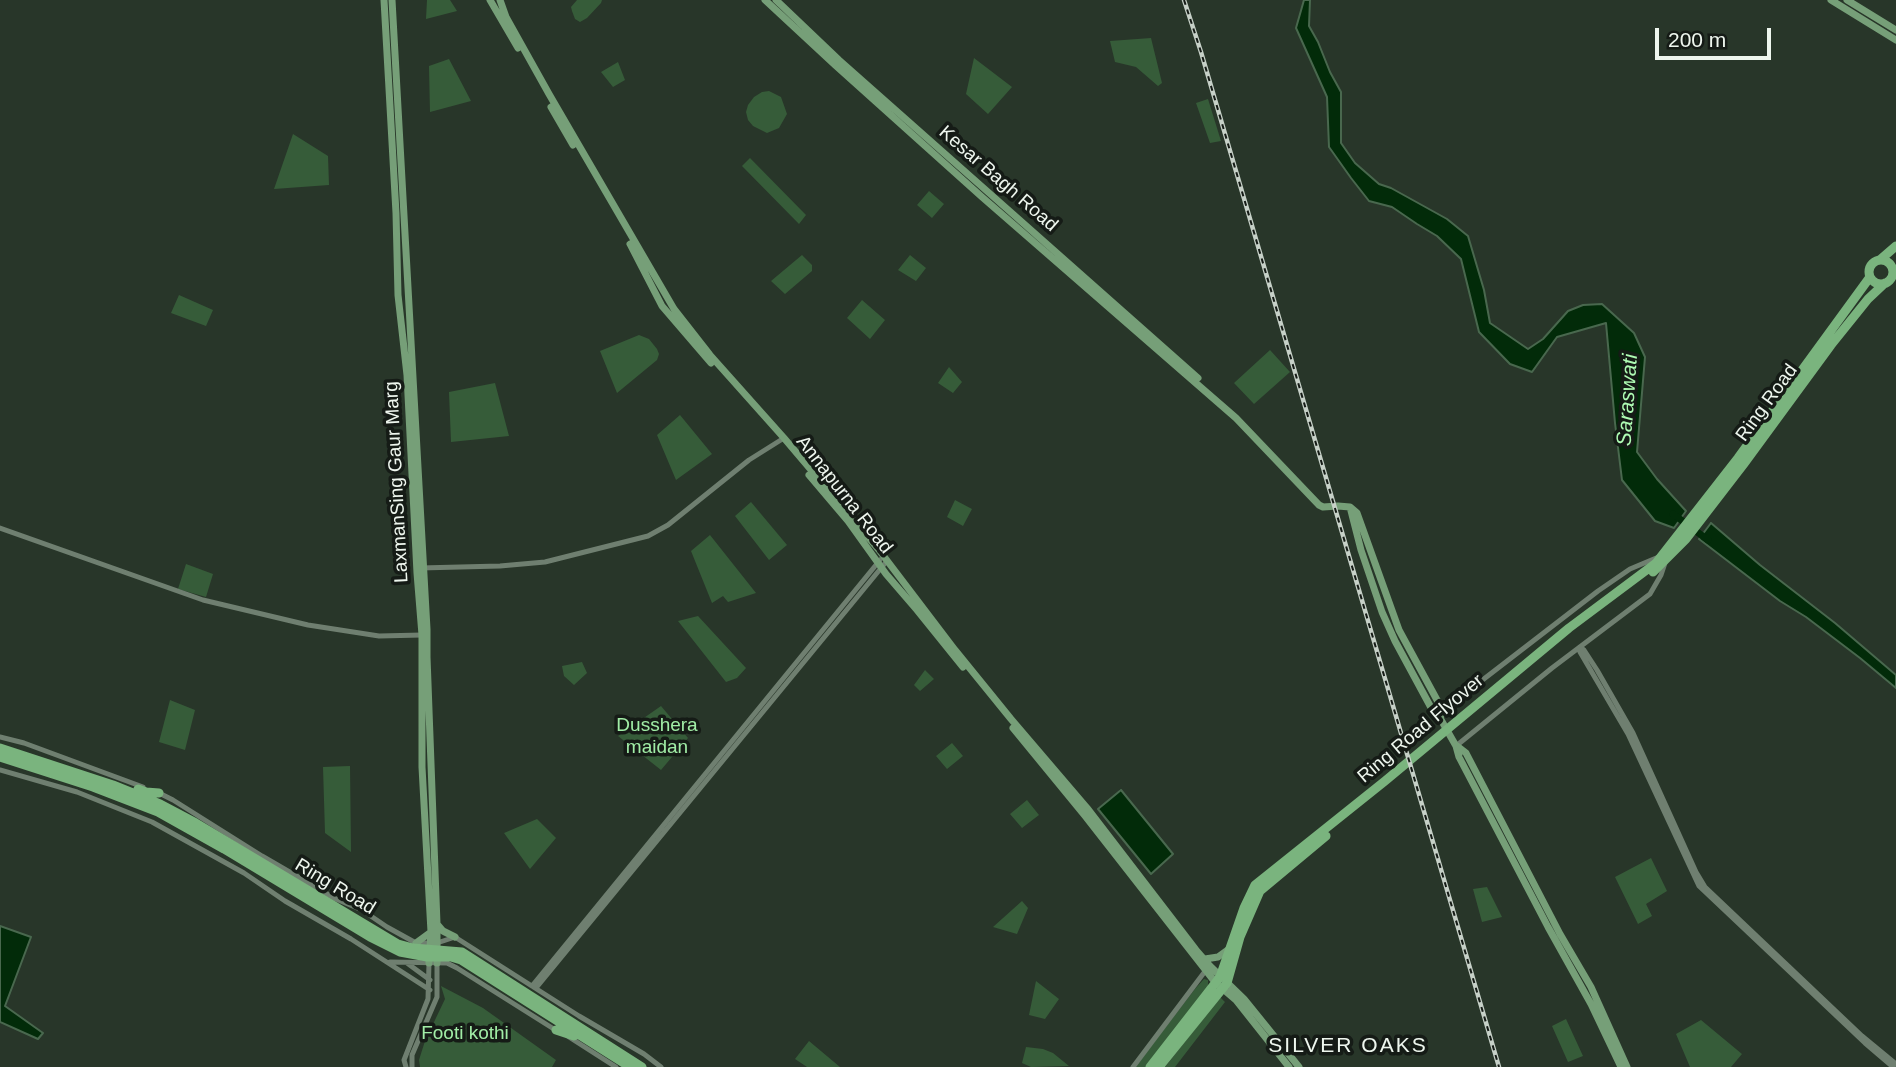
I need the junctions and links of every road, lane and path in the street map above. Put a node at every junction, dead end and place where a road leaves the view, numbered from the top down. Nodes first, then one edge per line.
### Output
1 (384, 0) edge
2 (391, 0) edge
3 (490, 0) edge
4 (500, 0) edge
5 (765, 0) edge
6 (776, 0) edge
7 (1831, 0) edge
8 (1847, 0) edge
9 (1896, 30) edge
10 (1896, 40) edge
11 (390, 53) junction
12 (1896, 246) edge
13 (1881, 260) junction
14 (1895, 269) edge
15 (1870, 277) junction
16 (1885, 283) junction
17 (1198, 382) junction
18 (782, 439) junction
19 (1699, 514) junction
20 (0, 528) edge
21 (1663, 558) junction
22 (882, 562) junction
23 (420, 568) junction
24 (422, 635) junction
25 (1580, 647) junction
26 (953, 652) junction
27 (1516, 676) junction
28 (1440, 712) junction
29 (0, 737) edge
30 (1456, 746) junction
31 (0, 748) edge
32 (0, 757) edge
33 (0, 770) edge
34 (113, 785) junction
35 (159, 793) junction
36 (192, 831) junction
37 (224, 845) junction
38 (194, 846) junction
39 (1255, 892) junction
40 (1248, 918) junction
41 (437, 924) junction
42 (1254, 927) dead end
43 (431, 932) junction
44 (455, 937) junction
45 (416, 943) junction
46 (433, 943) junction
47 (1230, 948) junction
48 (1205, 960) junction
49 (388, 962) junction
50 (407, 963) junction
51 (433, 963) junction
52 (1206, 970) junction
53 (430, 980) junction
54 (1221, 982) junction
55 (534, 987) junction
56 (430, 990) junction
57 (559, 1023) junction
58 (1895, 1065) edge
59 (406, 1067) edge
60 (412, 1067) edge
61 (616, 1067) edge
62 (630, 1067) edge
63 (642, 1067) edge
64 (661, 1067) edge
65 (1133, 1067) edge
66 (1150, 1067) edge
67 (1158, 1067) edge
68 (1289, 1067) edge
69 (1299, 1067) edge
70 (1621, 1067) edge
71 (1627, 1067) edge

1 - 11 main road, LaxmanSing Gaur Marg
2 - 11 main road, LaxmanSing Gaur Marg
3 - 18 main road, Annapurna Road
4 - 18 main road, Annapurna Road
5 - 17 main road, Kesar Bagh Road
6 - 17 main road, Kesar Bagh Road
7 - 10 main road
8 - 9 main road
11 - 23 main road, LaxmanSing Gaur Marg
12 - 13 highway
13 - 14 highway
13 - 15 highway
14 - 16 highway
15 - 16 highway
15 - 19 highway
16 - 19 highway, Ring Road
17 - 28 main road, Kesar Bagh Road
18 - 22 main road, Annapurna Road
18 - 23 street
19 - 21 highway, Ring Road
20 - 24 street
21 - 25 street
21 - 27 highway, Ring Road Flyover
21 - 28 street
22 - 26 main road, Annapurna Road
22 - 55 street
23 - 24 main road, LaxmanSing Gaur Marg
23 - 41 main road, LaxmanSing Gaur Marg
24 - 43 main road, LaxmanSing Gaur Marg
25 - 30 street
25 - 58 street
26 - 48 main road, Annapurna Road
26 - 52 main road, Annapurna Road
27 - 39 highway, Ring Road Flyover
27 - 39 highway, Ring Road Flyover
28 - 30 main road
29 - 35 street
30 - 70 main road
30 - 71 main road
31 - 34 highway, Ring Road
32 - 36 highway, Ring Road
33 - 38 street
34 - 35 highway
34 - 37 highway, Ring Road
35 - 45 street
36 - 37 highway, Ring Road
36 - 38 highway
37 - 57 highway, Ring Road
38 - 49 street
39 - 40 highway, Ring Road Flyover
39 - 47 highway, Ring Road Flyover
40 - 42 highway
40 - 54 highway
41 - 44 main road
41 - 46 main road, LaxmanSing Gaur Marg
43 - 45 main road
43 - 46 main road, LaxmanSing Gaur Marg
44 - 46 street
44 - 55 street
45 - 46 street
46 - 51 main road, LaxmanSing Gaur Marg
47 - 48 main road
47 - 54 highway
48 - 54 main road, Annapurna Road
49 - 50 street
49 - 56 street
50 - 51 street
50 - 53 street
51 - 53 street
51 - 57 street
51 - 60 street
52 - 54 main road, Annapurna Road
52 - 65 street
53 - 56 street
54 - 66 highway
54 - 67 highway
54 - 68 main road, Annapurna Road
54 - 69 main road, Annapurna Road
55 - 64 street
56 - 59 street
57 - 61 street
57 - 62 highway, Ring Road
57 - 63 highway, Ring Road

